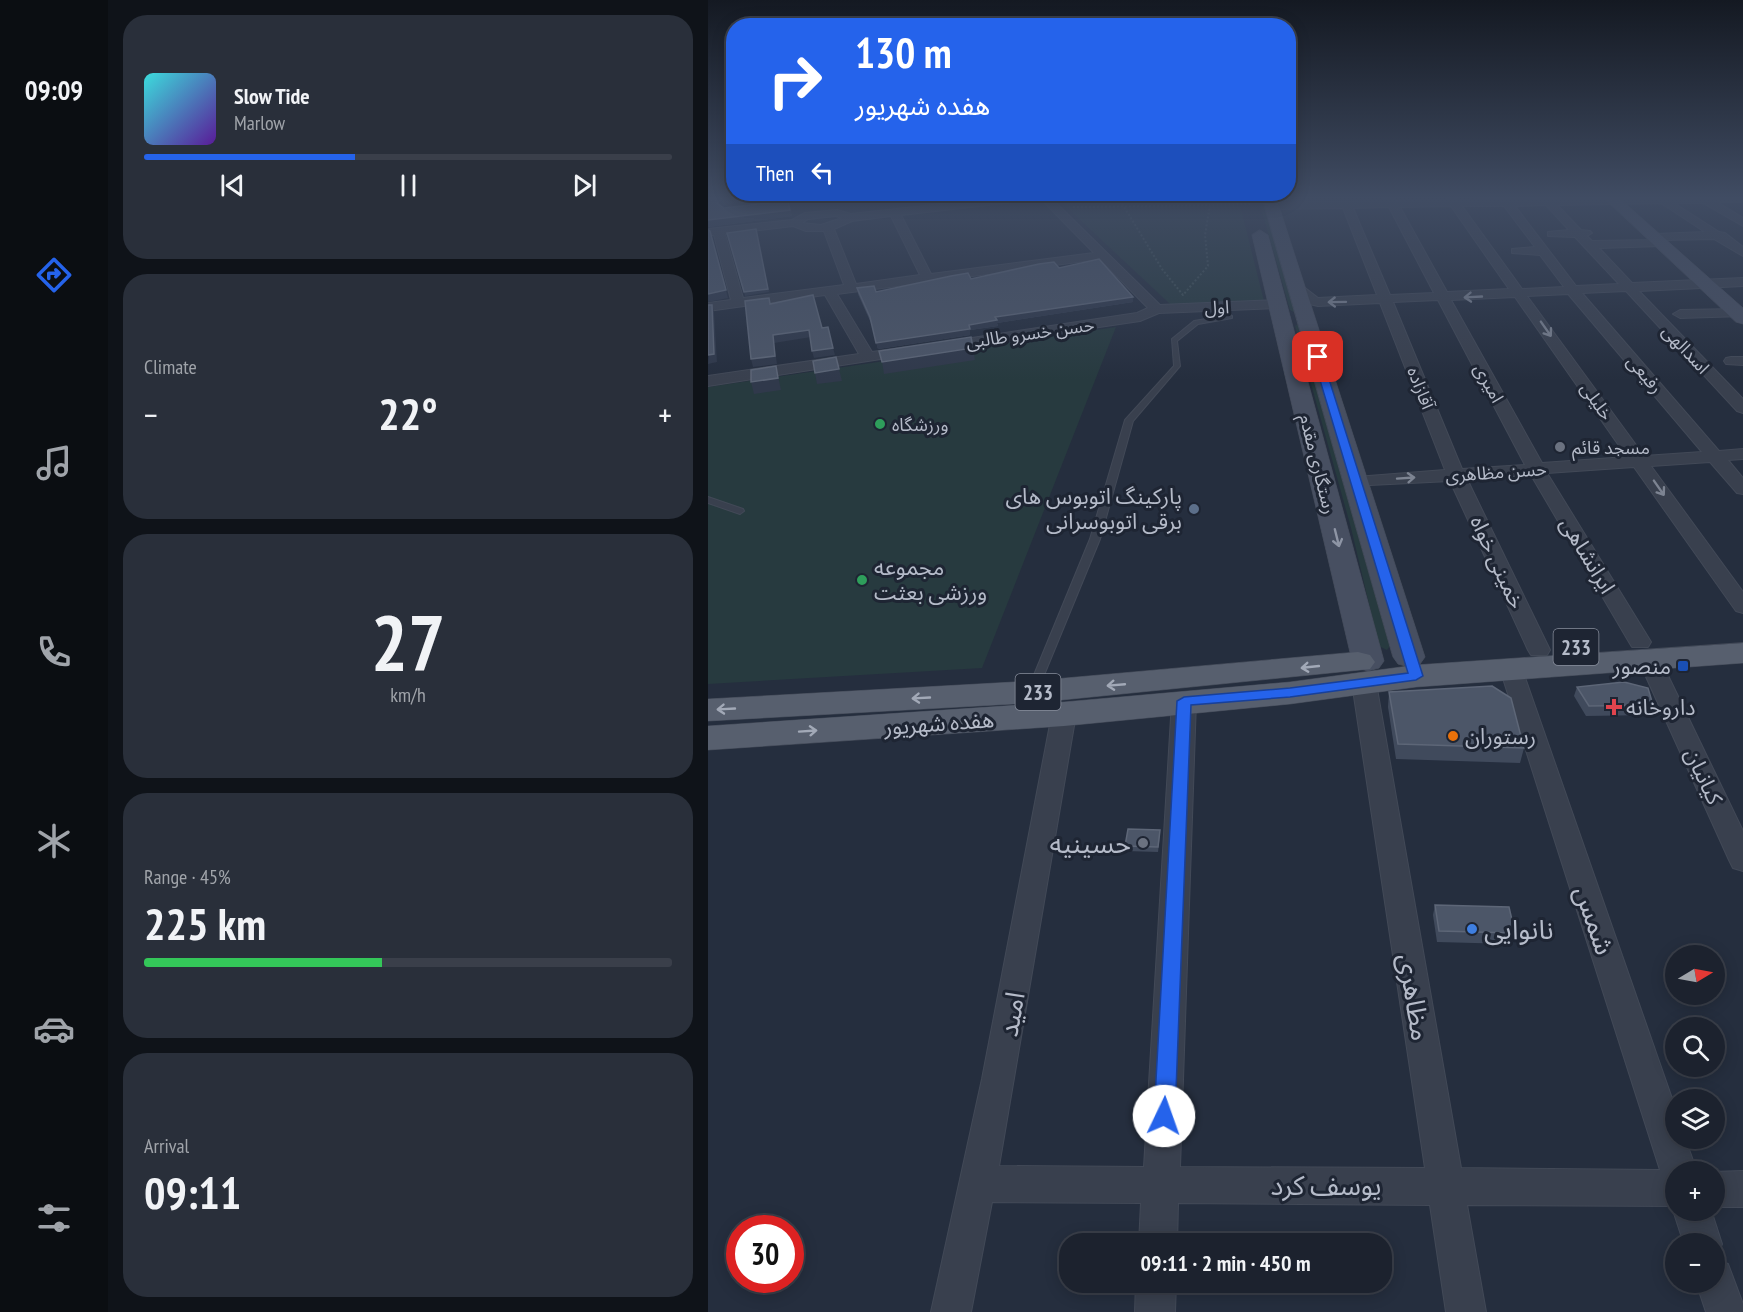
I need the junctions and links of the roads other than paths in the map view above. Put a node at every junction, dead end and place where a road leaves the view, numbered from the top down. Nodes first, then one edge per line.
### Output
1 (728, 258) edge
2 (840, 258) edge
3 (917, 258) edge
4 (1078, 258) edge
5 (1106, 258) edge
6 (1270, 258) edge
7 (1285, 258) edge
8 (1365, 258) edge
9 (1421, 258) edge
10 (1498, 258) edge
11 (1549, 258) edge
12 (1601, 258) edge
13 (1678, 258) edge
14 (927, 278) junction
15 (1743, 282) edge
16 (1296, 285) junction
17 (1708, 285) junction
18 (851, 288) junction
19 (1630, 289) junction
20 (829, 291) junction
21 (1574, 292) junction
22 (1522, 294) junction
23 (1442, 298) junction
24 (1385, 301) junction
25 (738, 303) junction
26 (708, 307) edge
27 (1157, 309) junction
28 (1279, 311) junction
29 (1680, 314) dead end
30 (1740, 315) edge
31 (1230, 317) dead end
32 (1306, 317) junction
33 (868, 357) junction
34 (708, 381) edge
35 (1743, 408) edge
36 (1743, 454) edge
37 (1717, 456) junction
38 (1639, 461) junction
39 (1536, 469) junction
40 (1456, 475) junction
41 (1356, 482) junction
42 (1743, 489) edge
43 (708, 500) edge
44 (740, 511) dead end
45 (1743, 608) edge
46 (1743, 634) edge
47 (1539, 650) junction
48 (1645, 651) junction
49 (1743, 653) edge
50 (1413, 666) junction
51 (1510, 669) junction
52 (1368, 675) junction
53 (1032, 692) junction
54 (1184, 701) junction
55 (708, 710) edge
56 (1064, 714) junction
57 (708, 738) edge
58 (1743, 860) edge
59 (1675, 1161) edge
60 (977, 1184) junction
61 (1161, 1185) junction
62 (1446, 1186) junction
63 (1665, 1188) edge
64 (1725, 1189) edge
65 (1743, 1189) edge
66 (1159, 1233) edge
67 (1156, 1293) edge
68 (1719, 1293) edge
69 (951, 1312) edge
70 (1155, 1312) edge
71 (1466, 1312) edge
72 (1726, 1312) edge

1 - 25 street
2 - 18 street
3 - 14 street
4 - 14 street
5 - 27 street
6 - 28 main road, رستگاری مقدم
7 - 16 main road, رستگاری مقدم
8 - 24 street, آقازاده
9 - 23 street, امیری
10 - 22 street, خلیلی
11 - 21 street, رفیعی
12 - 19 street, اسدالهی
13 - 17 main road
14 - 18 street
15 - 17 street
24 -> 16 street
16 - 32 main road, رستگاری مقدم
17 - 19 street
17 - 30 main road
18 - 20 street
19 - 21 street
19 - 35 street, اسدالهی
20 - 25 street
20 - 33 street
21 - 22 street
21 - 37 street, رفیعی
22 -> 23 street
22 -> 38 street, خلیلی
23 - 24 street
23 - 39 street, امیری
24 - 40 street, آقازاده
25 - 26 street
27 - 28 street, اول
27 - 33 street, حسن خسرو طالبی
28 - 32 main road
28 -> 52 main road, رستگاری مقدم
29 - 30 street
31 - 53 lane
32 - 41 main road, رستگاری مقدم
33 - 34 street, حسن خسرو طالبی
36 - 37 street, حسن مظاهری
37 - 38 street, حسن مظاهری
37 - 42 street, رفیعی
38 - 39 street, حسن مظاهری
38 -> 45 street, خلیلی
39 - 40 street, حسن مظاهری
39 - 48 street, ایرانشاهی
41 -> 40 street, حسن مظاهری
40 - 47 street, خمینی خواه
41 - 50 main road, رستگاری مقدم
43 - 44 lane
46 - 48 main road, هفده شهریور / 233
47 - 48 main road, هفده شهریور / 233
47 - 50 main road, هفده شهریور / 233
48 - 49 main road, هفده شهریور / 233
48 - 51 main road, هفده شهریور / 233
48 - 58 street, کیانیان
50 - 51 main road, هفده شهریور / 233
50 - 52 main road, هفده شهریور / 233
51 - 59 street, شمس
52 -> 53 main road, هفده شهریور / 233
52 - 54 main road, هفده شهریور / 233
52 - 62 street, مظاهری
53 -> 55 main road, هفده شهریور / 233
54 - 56 main road, هفده شهریور / 233
54 - 61 street
57 -> 56 main road, هفده شهریور / 233
56 - 60 street, امید
60 - 61 street, یوسف کرد
60 - 69 street, امید
61 - 62 street, یوسف کرد
61 - 66 street
62 - 63 street, یوسف کرد
62 - 71 street, مظاهری
64 - 65 street
67 - 70 street
68 - 72 street

